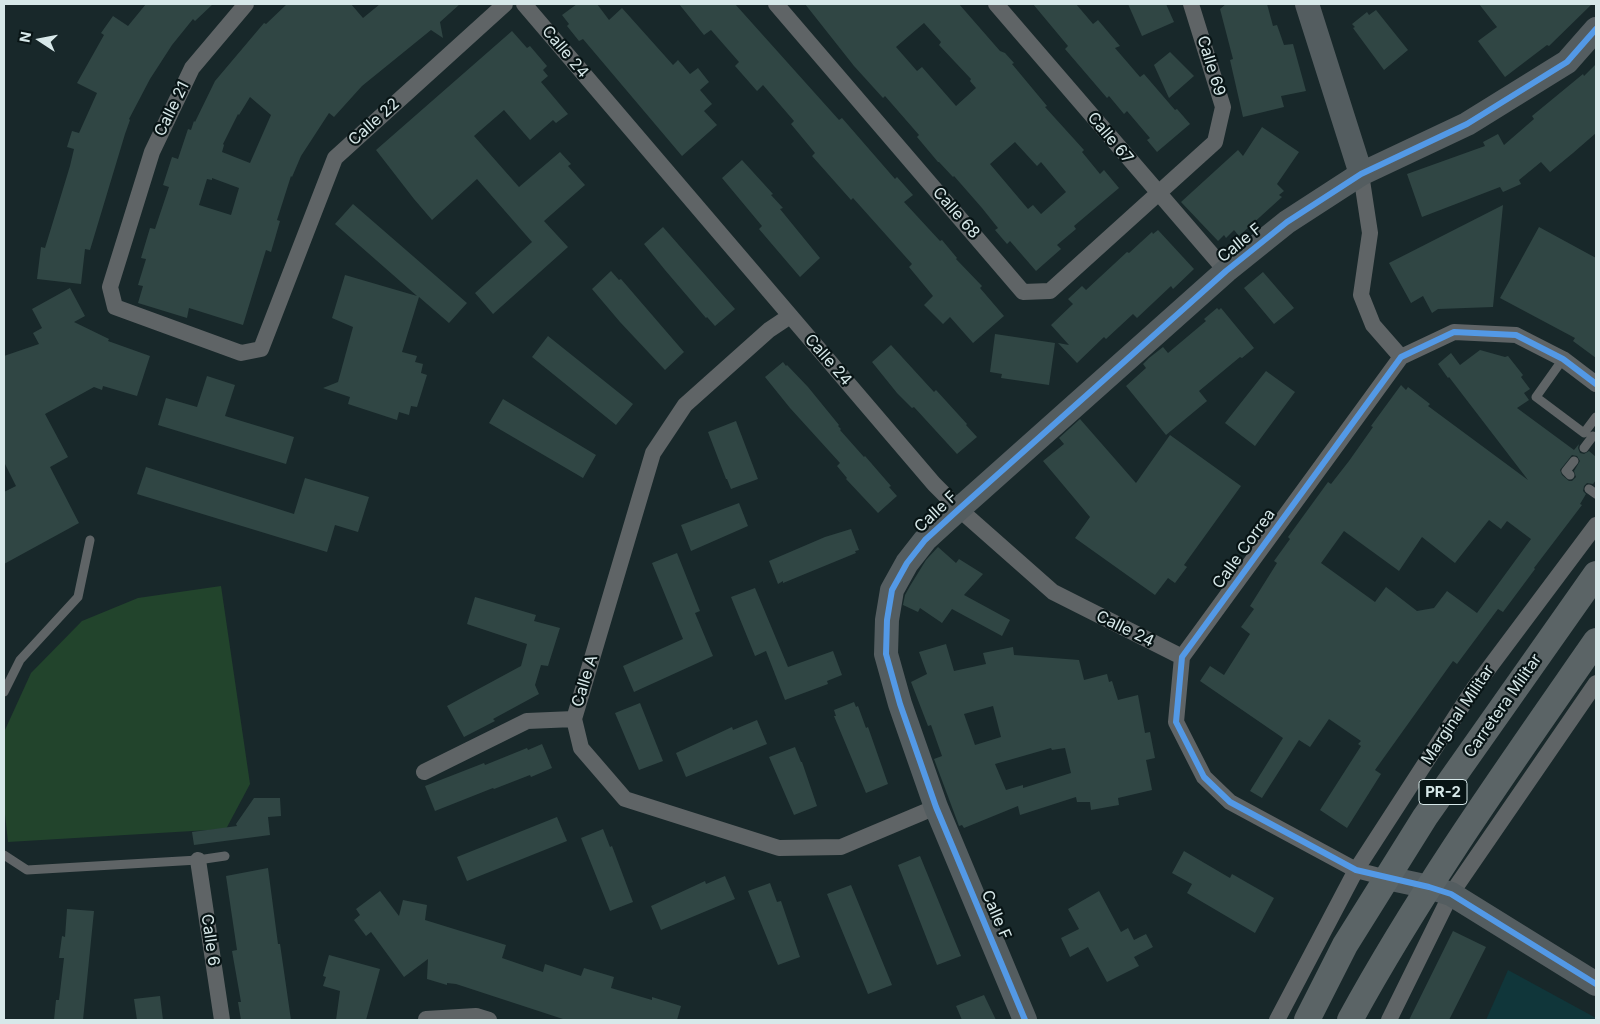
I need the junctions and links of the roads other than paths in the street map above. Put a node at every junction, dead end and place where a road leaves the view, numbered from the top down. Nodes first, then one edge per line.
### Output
1 (246, 4) edge
2 (504, 4) edge
3 (524, 4) edge
4 (776, 4) edge
5 (996, 4) edge
6 (1191, 4) edge
7 (1307, 4) edge
8 (1596, 29) edge
9 (1361, 174) junction
10 (1158, 194) junction
11 (1226, 271) junction
12 (290, 273) joint
13 (790, 316) junction
14 (1401, 357) junction
15 (1562, 359) junction
16 (1596, 384) edge
17 (1596, 417) edge
18 (1591, 436) edge
19 (1584, 448) dead end
20 (1574, 461) dead end
21 (1570, 475) dead end
22 (959, 509) junction
23 (1596, 525) edge
24 (90, 540) dead end
25 (1596, 574) edge
26 (1596, 641) edge
27 (1182, 657) junction
28 (1596, 683) edge
29 (4, 692) edge
30 (574, 719) junction
31 (424, 772) dead end
32 (936, 807) junction
33 (4, 855) edge
34 (225, 856) dead end
35 (198, 860) junction
36 (1356, 870) junction
37 (1387, 878) junction
38 (1440, 890) junction
39 (1596, 984) edge
40 (426, 1019) dead end
41 (222, 1020) edge
42 (489, 1020) edge
43 (1025, 1020) edge
44 (1277, 1020) edge
45 (1307, 1020) edge
46 (1350, 1020) edge
47 (1389, 1020) edge

1 - 12 street, Calle 21
2 - 12 street, Calle 22
3 - 13 street, Calle 24
4 - 10 street, Calle 68
5 - 10 street, Calle 67
6 - 10 street, Calle 69
7 - 9 street
8 - 9 street, Calle F
9 - 11 street, Calle F
9 - 14 street
10 - 11 street, Calle 67
11 - 22 street, Calle F
13 - 22 street, Calle 24
13 - 30 street, Calle A
14 - 15 street, Calle Correa
14 - 27 street, Calle Correa
15 - 16 street, Calle Correa
15 - 18 lane
17 - 18 lane
18 - 19 lane
20 - 21 lane
22 - 27 street, Calle 24
22 - 32 street, Calle F
23 - 36 street, Marginal Militar
24 - 29 lane
25 - 37 main road, Carretera Militar / PR-2
26 - 38 main road, PR-2
27 - 36 street
28 - 38 street
30 - 31 street
30 - 32 street, Calle A
32 - 43 street, Calle F
33 - 35 lane
34 - 35 lane
35 - 41 street, Calle 6
36 - 37 street
36 - 44 street, Marginal Militar
37 - 38 street
37 - 45 main road, Carretera Militar / PR-2
38 - 39 street
38 - 46 main road, PR-2
38 - 47 street
40 - 42 street

